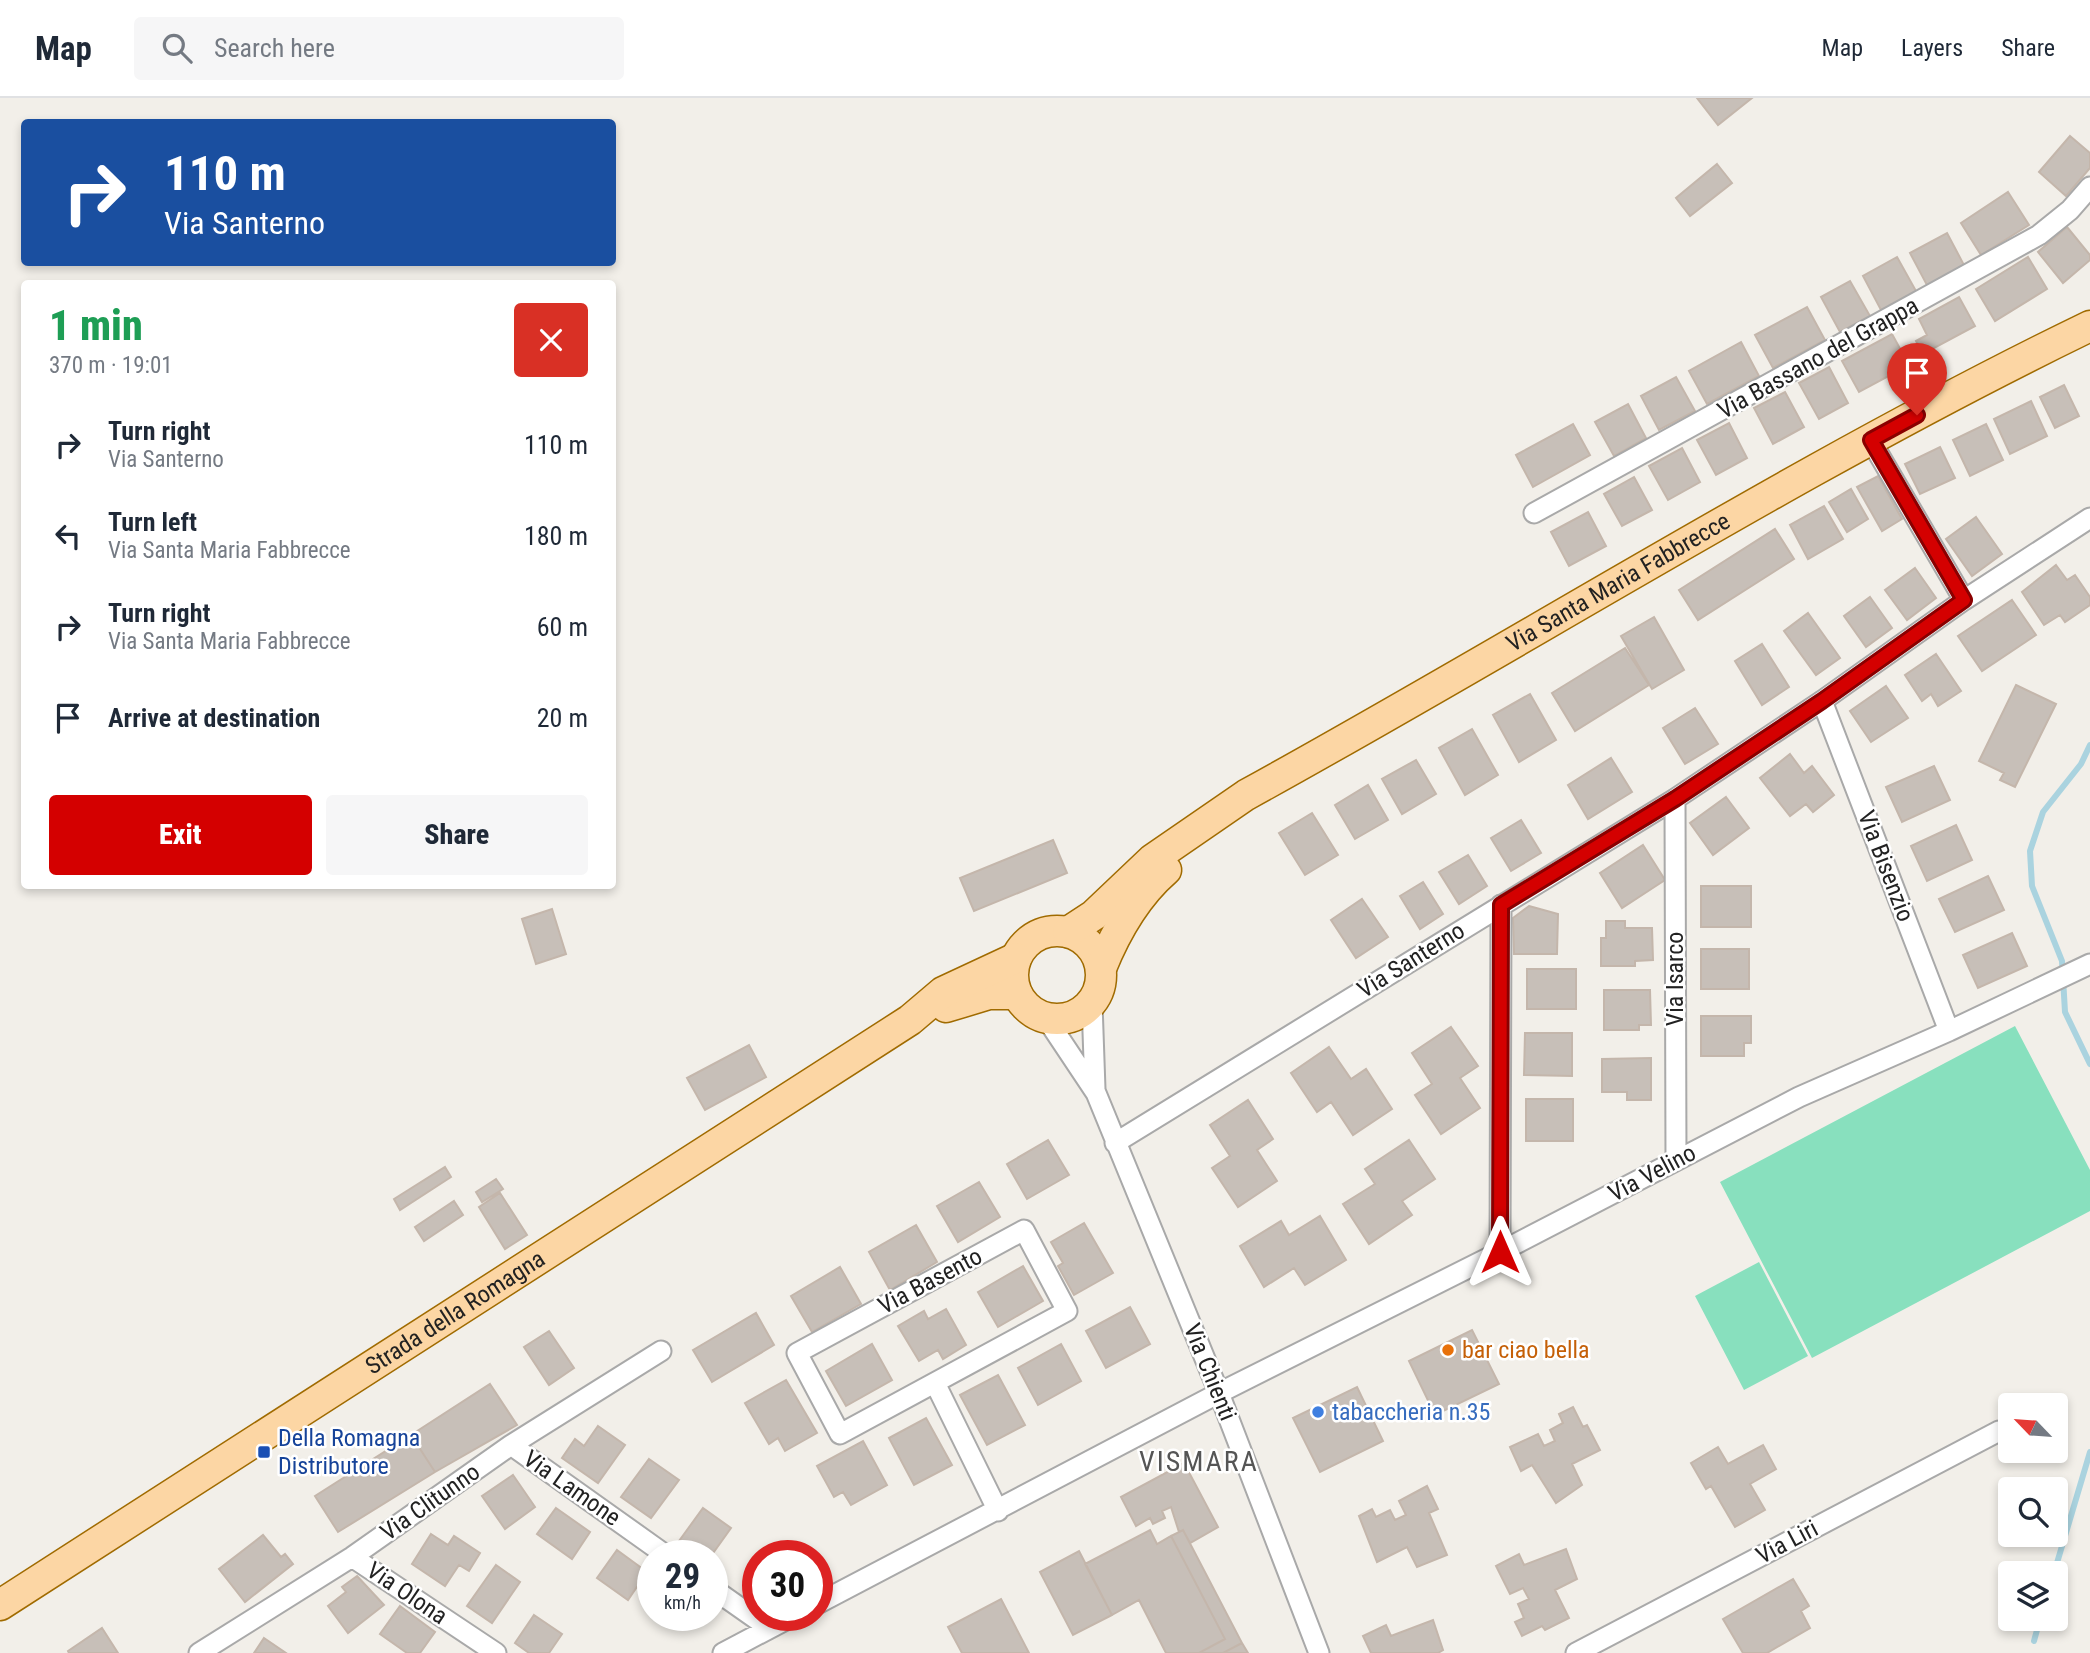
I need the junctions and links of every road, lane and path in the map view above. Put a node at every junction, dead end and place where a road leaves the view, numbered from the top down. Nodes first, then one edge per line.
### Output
1 (2090, 187) edge
2 (2090, 326) edge
3 (1871, 440) junction
4 (1534, 513) dead end
5 (2090, 518) edge
6 (1964, 600) junction
7 (1822, 701) junction
8 (1368, 728) junction
9 (1675, 799) junction
10 (1501, 905) junction
11 (1068, 932) junction
12 (1016, 958) junction
13 (2087, 965) edge
14 (1101, 968) junction
15 (1017, 994) junction
16 (1092, 1003) junction
17 (1046, 1018) junction
18 (910, 1020) junction
19 (1949, 1031) junction
20 (1096, 1093) junction
21 (1115, 1143) junction
22 (1676, 1160) junction
23 (1500, 1252) junction
24 (661, 1351) dead end
25 (934, 1383) junction
26 (1219, 1393) junction
27 (1998, 1432) edge
28 (511, 1445) junction
29 (998, 1511) junction
30 (645, 1540) edge
31 (352, 1557) junction
32 (833, 1596) edge
33 (0, 1605) edge
34 (763, 1631) edge
35 (200, 1653) edge
36 (496, 1653) edge
37 (723, 1653) edge
38 (1320, 1653) edge
39 (1576, 1653) edge

1 - 4 street, Via Bassano del Grappa
2 - 3 main road, Via Santa Maria Fabbrecce
3 - 6 street
3 - 8 main road, Via Santa Maria Fabbrecce
5 - 6 street, Via Santerno
6 - 7 street, Via Santerno
7 - 9 street, Via Santerno
7 - 19 street, Via Bisenzio
8 - 11 main road, Via Santa Maria Fabbrecce
8 - 14 main road, Via Santa Maria Fabbrecce
9 - 10 street, Via Santerno
9 - 22 street, Via Isarco
10 - 21 street, Via Santerno
10 - 23 street
11 - 12 main road
11 - 14 main road
12 - 15 main road
12 - 18 main road, Strada della Romagna
13 - 19 street, Via Velino
14 - 16 main road
15 - 17 main road
15 - 18 main road, Strada della Romagna
16 - 17 main road
16 - 20 street, Via Chienti
17 - 20 street, Via Chienti
18 - 33 main road, Strada della Romagna
19 - 22 street, Via Velino
20 - 21 street, Via Chienti
21 - 26 street, Via Chienti
22 - 23 street, Via Velino
23 - 26 street, Via Velino
24 - 28 street, Via Clitunno
25 - 25 street, Via Basento
25 - 29 street
26 - 29 street
26 - 38 street, Via Chienti
27 - 39 street, Via Liri
28 - 30 street, Via Lamone
28 - 31 street, Via Clitunno
29 - 32 street
31 - 35 street, Via Clitunno
31 - 36 street, Via Olona
34 - 37 street

